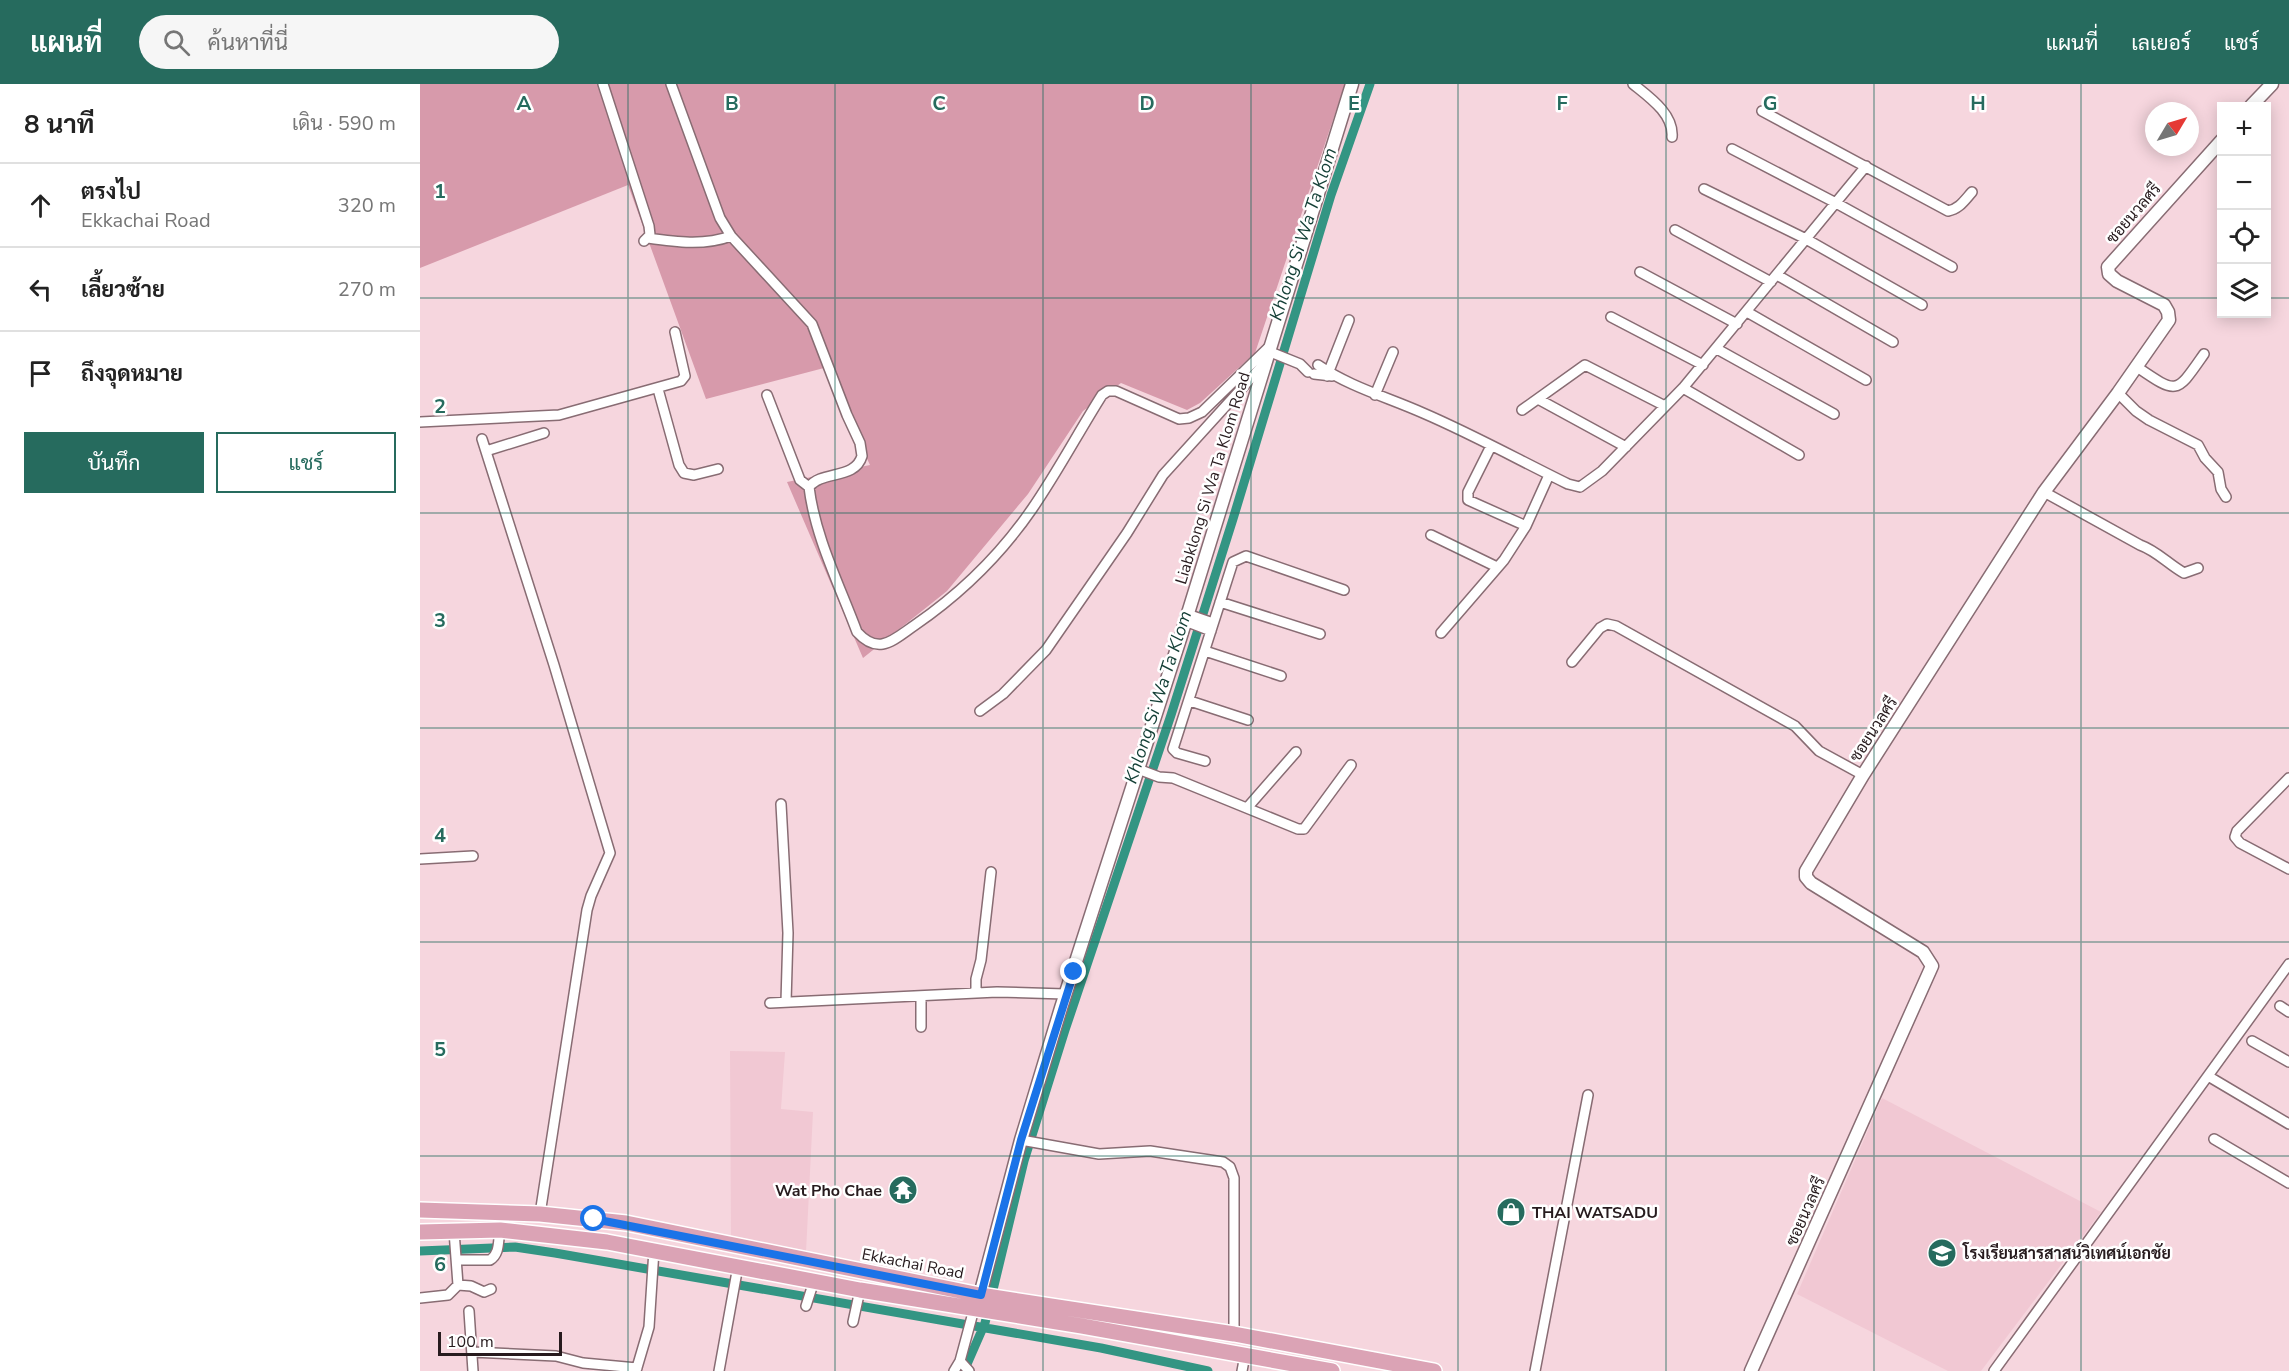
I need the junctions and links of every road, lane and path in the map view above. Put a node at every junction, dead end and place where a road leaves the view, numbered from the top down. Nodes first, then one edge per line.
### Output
1 (603, 84) edge
2 (671, 84) edge
3 (1352, 84) edge
4 (1633, 84) edge
5 (2272, 84) edge
6 (2255, 102) edge
7 (1762, 111) dead end
8 (1672, 137) dead end
9 (2217, 146) edge
10 (1732, 149) dead end
11 (1866, 166) junction
12 (1704, 189) dead end
13 (1972, 192) dead end
14 (1836, 202) junction
15 (1675, 230) dead end
16 (731, 236) junction
17 (1806, 239) junction
18 (1952, 267) dead end
19 (1640, 272) dead end
20 (1774, 278) junction
21 (1922, 305) dead end
22 (1747, 312) junction
23 (1611, 317) dead end
24 (1349, 320) dead end
25 (1737, 324) junction
26 (675, 332) dead end
27 (1893, 342) dead end
28 (1269, 349) junction
29 (1717, 349) junction
30 (1393, 352) dead end
31 (2204, 354) dead end
32 (1264, 364) junction
33 (1703, 365) junction
34 (2137, 367) junction
35 (1330, 375) junction
36 (1866, 380) dead end
37 (1683, 388) junction
38 (658, 389) junction
39 (2118, 393) junction
40 (767, 395) dead end
41 (1375, 395) junction
42 (1538, 399) junction
43 (1665, 406) junction
44 (1522, 410) dead end
45 (1834, 414) dead end
46 (420, 422) edge
47 (544, 433) dead end
48 (482, 440) dead end
49 (1491, 446) junction
50 (1626, 447) junction
51 (486, 451) junction
52 (1799, 455) dead end
53 (718, 469) dead end
54 (1549, 475) junction
55 (809, 487) junction
56 (2044, 492) junction
57 (2226, 498) dead end
58 (1526, 526) junction
59 (1431, 536) dead end
60 (1497, 567) junction
61 (2198, 568) dead end
62 (1344, 590) dead end
63 (1220, 602) junction
64 (1189, 618) junction
65 (1208, 626) junction
66 (1441, 633) dead end
67 (1320, 634) dead end
68 (1204, 651) junction
69 (1572, 662) dead end
70 (1281, 676) dead end
71 (1190, 701) junction
72 (980, 711) dead end
73 (1248, 720) dead end
74 (1296, 752) dead end
75 (1205, 761) dead end
76 (1351, 765) dead end
77 (1142, 771) junction
78 (1863, 775) junction
79 (2289, 778) edge
80 (781, 804) dead end
81 (1247, 808) junction
82 (473, 856) dead end
83 (420, 859) edge
84 (2289, 869) edge
85 (991, 872) dead end
86 (2289, 964) edge
87 (976, 993) junction
88 (1065, 994) junction
89 (921, 996) junction
90 (786, 1002) junction
91 (770, 1003) dead end
92 (2280, 1006) dead end
93 (2289, 1012) edge
94 (921, 1028) dead end
95 (2252, 1041) dead end
96 (2289, 1062) edge
97 (2208, 1076) junction
98 (1587, 1095) dead end
99 (2289, 1124) edge
100 (2214, 1139) dead end
101 (1024, 1141) junction
102 (2289, 1183) edge
103 (420, 1210) edge
104 (540, 1214) junction
105 (420, 1232) edge
106 (455, 1236) junction
107 (499, 1241) junction
108 (653, 1255) junction
109 (456, 1258) junction
110 (735, 1278) junction
111 (458, 1286) junction
112 (491, 1289) dead end
113 (858, 1296) junction
114 (420, 1298) edge
115 (979, 1305) junction
116 (1010, 1307) junction
117 (469, 1311) dead end
118 (853, 1318) dead end
119 (1234, 1334) junction
120 (472, 1352) junction
121 (1243, 1363) edge
122 (964, 1366) edge
123 (636, 1369) edge
124 (1416, 1369) edge
125 (473, 1371) edge
126 (719, 1371) edge
127 (954, 1371) edge
128 (1332, 1371) edge
129 (1434, 1371) edge
130 (1534, 1371) edge
131 (1751, 1371) edge
132 (1994, 1371) edge

1 - 16 street
2 - 16 street
3 - 28 street, Liabklong Si Wa Ta Klom Road
4 - 8 street
5 - 6 street
7 - 11 street
9 - 34 street, ซอยนวลศรี
10 - 14 street
11 - 13 street
11 - 14 street
12 - 17 street
14 - 17 street
14 - 18 street
15 - 20 street
16 - 55 street
17 - 20 street
17 - 21 street
19 - 25 street
20 - 22 street
20 - 27 street
22 - 25 street
22 - 36 street
23 - 33 street
24 - 35 street
25 - 29 street
26 - 38 street
28 - 32 street, Liabklong Si Wa Ta Klom Road
28 - 35 street
28 - 55 street
29 - 33 street
29 - 45 street
30 - 41 street
31 - 34 street
32 - 64 street, Liabklong Si Wa Ta Klom Road
32 - 72 street
33 - 37 street
34 - 39 street, ซอยนวลศรี
35 - 41 street
37 - 43 street
37 - 52 street
38 - 46 street
38 - 53 street
39 - 56 street, ซอยนวลศรี
39 - 57 street
40 - 55 street
41 - 49 street
42 - 43 street
42 - 44 street
42 - 50 street
43 - 50 street
47 - 51 street
48 - 51 street
49 - 54 street
49 - 58 street
50 - 54 street
51 - 104 street
54 - 58 street
56 - 61 street
56 - 78 street, ซอยนวลศรี
58 - 60 street
59 - 60 street
60 - 66 street
62 - 63 street
63 - 65 street
63 - 67 street
64 - 65 street
64 - 77 street, Liabklong Si Wa Ta Klom Road
65 - 68 street
68 - 70 street
68 - 71 street
69 - 78 street
71 - 73 street
71 - 75 street
74 - 81 street
76 - 81 street
77 - 81 street
77 - 88 street, Liabklong Si Wa Ta Klom Road
78 - 131 street, ซอยนวลศรี
79 - 84 street
80 - 90 street
82 - 83 street
85 - 87 street
86 - 97 street
87 - 88 street
87 - 89 street
88 - 101 street, Liabklong Si Wa Ta Klom Road
89 - 90 street
89 - 94 street
90 - 91 street
92 - 93 street
95 - 96 street
97 - 99 street
97 - 132 street
98 - 130 street
100 - 102 street
101 - 115 street, Liabklong Si Wa Ta Klom Road
101 - 119 street
103 - 104 main road, Ekkachai Road
104 - 115 main road, Ekkachai Road
105 - 106 main road, Ekkachai Road
106 - 107 main road, Ekkachai Road
106 - 109 street
107 - 108 main road, Ekkachai Road
107 - 109 street
108 - 110 main road, Ekkachai Road
108 - 123 street
109 - 111 street
110 - 113 main road, Ekkachai Road
110 - 126 street
111 - 112 street
111 - 114 street
113 - 115 main road, Ekkachai Road
113 - 118 street
115 - 116 main road, Ekkachai Road
115 - 122 street
116 - 119 main road, Ekkachai Road
116 - 121 main road, Ekkachai Road
117 - 120 street
119 - 124 main road, Ekkachai Road
120 - 123 street
120 - 125 street
121 - 128 main road, Ekkachai Road
122 - 127 street
124 - 129 main road, Ekkachai Road

